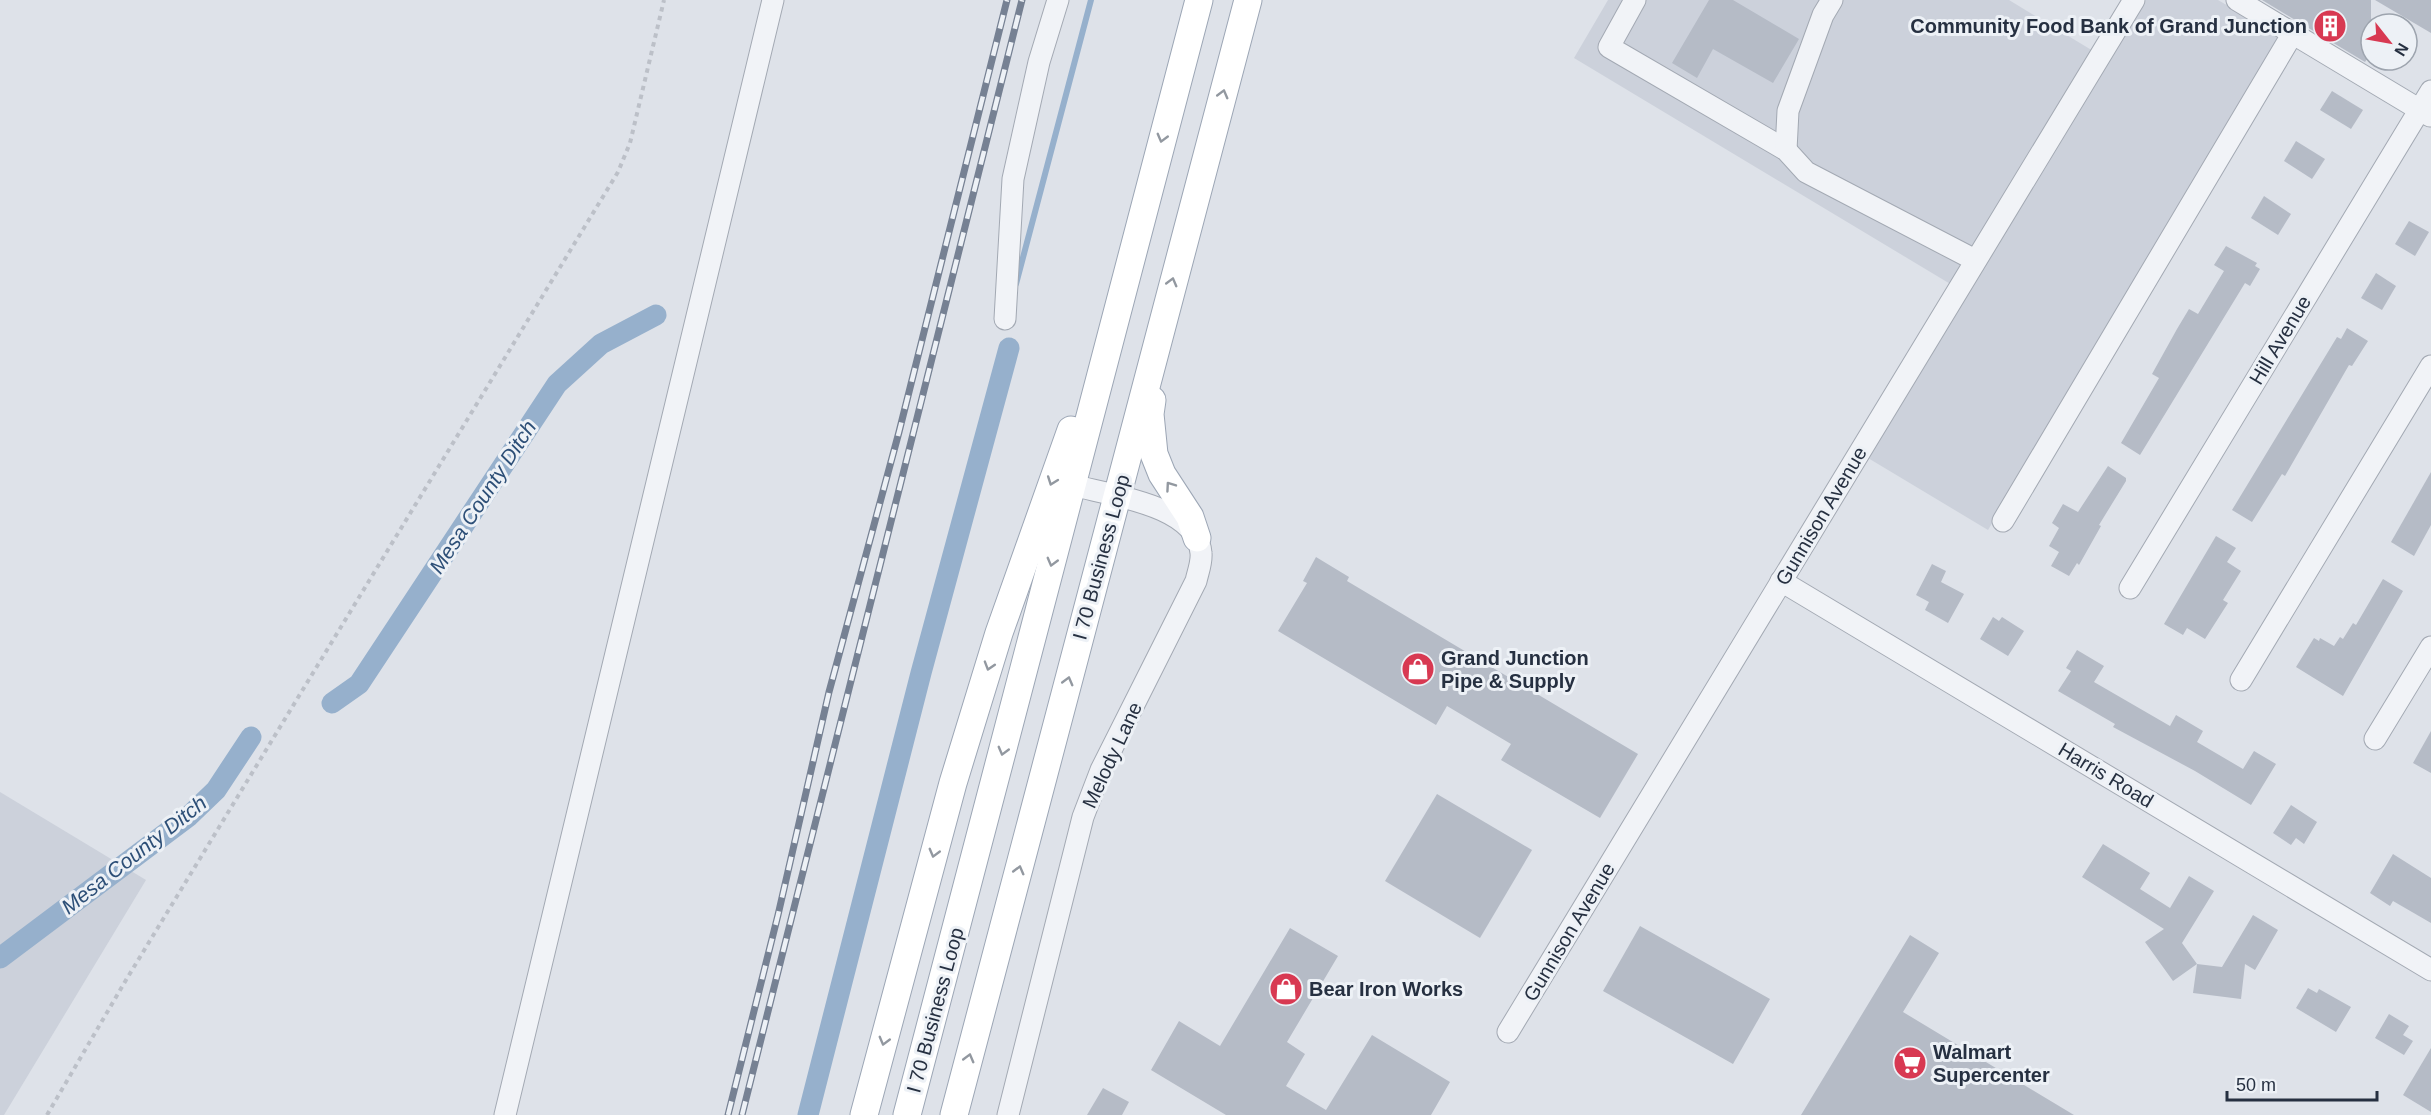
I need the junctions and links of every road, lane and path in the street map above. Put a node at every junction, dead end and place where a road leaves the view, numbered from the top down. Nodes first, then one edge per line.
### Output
1 (664, 0) edge
2 (773, 0) edge
3 (1058, 0) edge
4 (1199, 0) edge
5 (1248, 0) edge
6 (1635, 0) edge
7 (1832, 0) edge
8 (2134, 0) edge
9 (2238, 0) edge
10 (2293, 33) junction
11 (2431, 91) edge
12 (2425, 113) edge
13 (1786, 150) junction
14 (1975, 260) junction
15 (1123, 288) junction
16 (1005, 319) dead end
17 (1157, 339) junction
18 (2431, 366) edge
19 (1072, 485) junction
20 (1117, 496) junction
21 (2002, 521) dead end
22 (1197, 538) junction
23 (1781, 581) junction
24 (2130, 588) dead end
25 (2431, 647) edge
26 (2241, 680) dead end
27 (2375, 738) dead end
28 (2431, 970) edge
29 (1508, 1032) dead end
30 (47, 1115) edge
31 (505, 1115) edge
32 (864, 1115) edge
33 (907, 1115) edge
34 (954, 1115) edge
35 (1008, 1115) edge

1 - 30 path
2 - 31 street
3 - 16 street
4 -> 15 main road, I 70 Business Loop
17 -> 5 main road, I 70 Business Loop
6 - 13 street
7 - 13 street
8 - 14 street, Gunnison Avenue
9 - 10 street
10 - 12 street
10 - 21 street
11 - 12 street, Hill Avenue
12 - 24 street, Hill Avenue
13 - 14 street
14 - 23 street, Gunnison Avenue
15 - 19 main road, I 70 Business Loop
15 -> 32 main road
17 - 20 main road, I 70 Business Loop
22 -> 17 main road
18 - 26 street
19 - 20 street
19 -> 33 main road, I 70 Business Loop
20 - 22 street
34 -> 20 main road, I 70 Business Loop
22 - 35 street, Melody Lane
23 - 28 street, Harris Road
23 - 29 street, Gunnison Avenue
25 - 27 street

